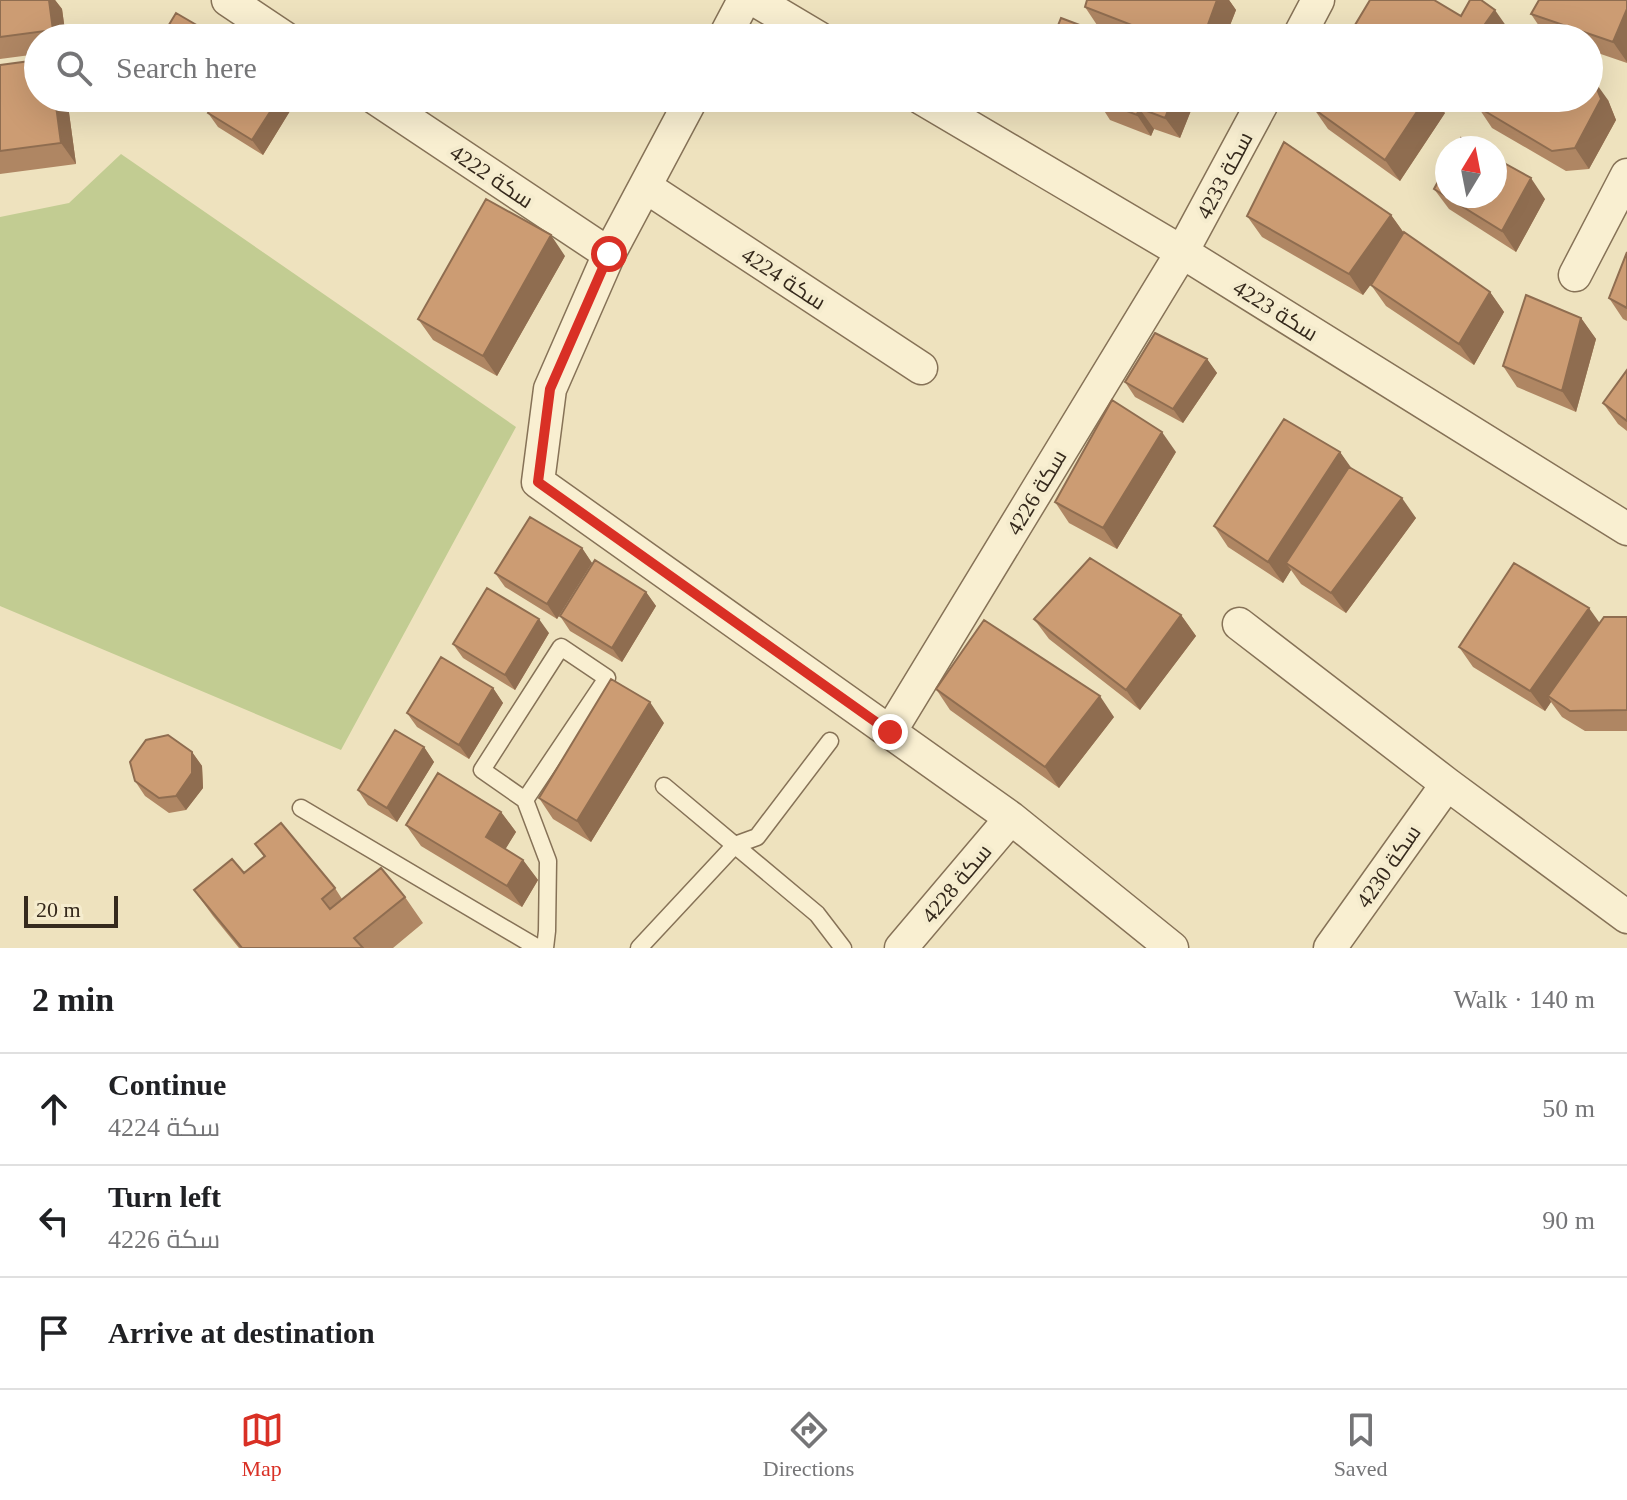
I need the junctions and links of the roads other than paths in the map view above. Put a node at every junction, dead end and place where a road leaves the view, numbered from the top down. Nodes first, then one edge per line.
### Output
1 (228, 0) edge
2 (744, 0) edge
3 (755, 0) edge
4 (1318, 0) edge
5 (264, 24) edge
6 (731, 24) edge
7 (795, 24) edge
8 (1305, 24) edge
9 (396, 112) edge
10 (685, 112) edge
11 (945, 112) edge
12 (1257, 112) edge
13 (1627, 175) edge
14 (646, 187) junction
15 (1182, 252) junction
16 (609, 254) junction
17 (1575, 275) dead end
18 (921, 368) dead end
19 (1627, 529) edge
20 (1239, 624) dead end
21 (890, 732) junction
22 (830, 741) dead end
23 (1447, 784) junction
24 (664, 786) dead end
25 (525, 800) junction
26 (301, 808) dead end
27 (1011, 818) junction
28 (735, 845) junction
29 (1627, 917) edge
30 (538, 948) edge
31 (545, 948) edge
32 (639, 948) edge
33 (843, 948) edge
34 (901, 948) edge
35 (1172, 948) edge
36 (1330, 948) edge

1 - 5 street
2 - 6 street
3 - 7 street
4 - 8 street
9 - 16 street, سكة 4222
10 - 14 street
11 - 15 street, سكة 4223
12 - 15 street, سكة 4233
13 - 17 street
14 - 16 street
14 - 18 street, سكة 4224
15 - 19 street, سكة 4223
15 - 21 street, سكة 4226
16 - 21 street
20 - 23 street
21 - 27 street
22 - 28 lane
23 - 29 street
23 - 36 street, سكة 4230
24 - 28 lane
25 - 25 lane
25 - 31 lane
26 - 30 lane
27 - 34 street, سكة 4228
27 - 35 street
28 - 32 lane
28 - 33 lane

